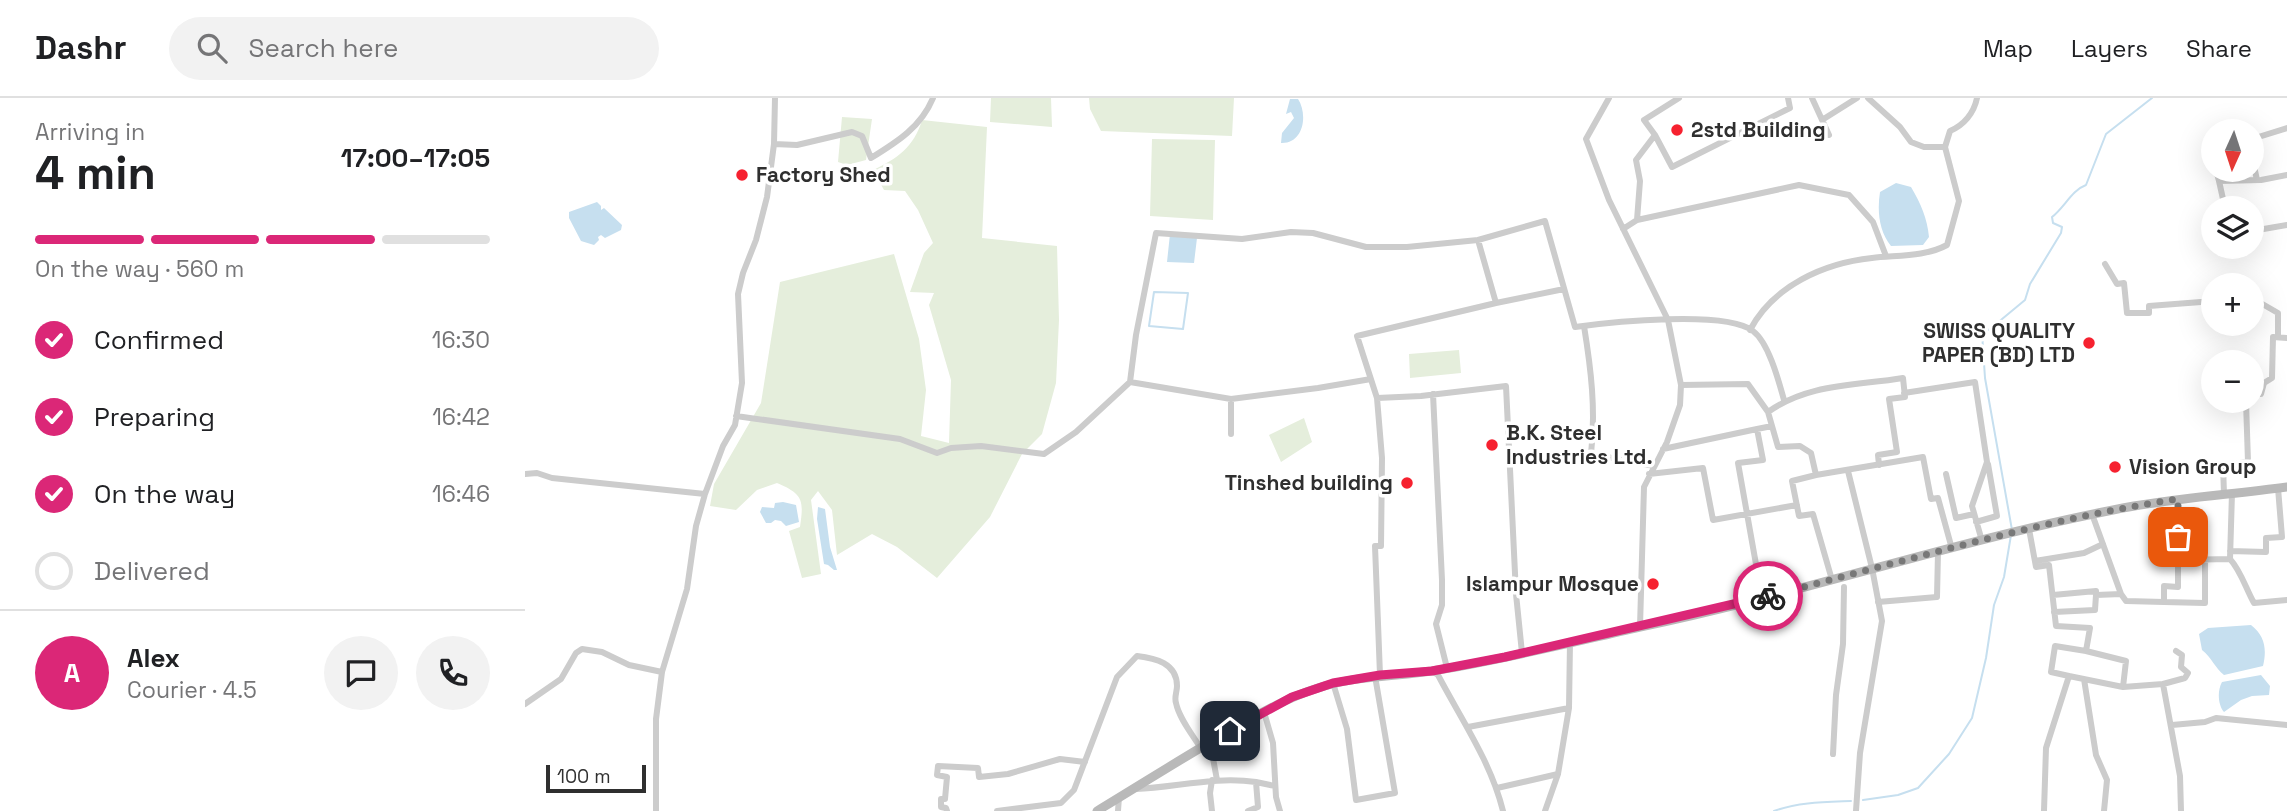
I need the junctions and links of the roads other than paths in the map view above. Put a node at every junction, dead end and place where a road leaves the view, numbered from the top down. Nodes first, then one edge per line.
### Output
1 (775, 98) edge
2 (933, 98) edge
3 (1609, 98) edge
4 (1679, 98) edge
5 (1788, 98) edge
6 (1812, 98) edge
7 (1857, 98) edge
8 (1868, 98) edge
9 (1977, 98) edge
10 (1848, 101) edge
11 (1822, 120) junction
12 (2287, 128) edge
13 (2265, 134) edge
14 (1654, 135) junction
15 (1829, 135) dead end
16 (775, 144) junction
17 (1945, 147) junction
18 (2287, 175) edge
19 (2265, 179) edge
20 (1637, 220) junction
21 (2287, 225) edge
22 (1623, 229) junction
23 (2264, 229) edge
24 (1478, 240) junction
25 (1886, 257) junction
26 (2105, 264) dead end
27 (1564, 289) junction
28 (2201, 302) edge
29 (1496, 303) junction
30 (2264, 305) edge
31 (1668, 320) junction
32 (1584, 326) junction
33 (1750, 330) junction
34 (2278, 338) junction
35 (2287, 338) edge
36 (1371, 379) junction
37 (1130, 382) junction
38 (2264, 383) edge
39 (1681, 385) junction
40 (1904, 393) junction
41 (1433, 394) junction
42 (1377, 398) junction
43 (1231, 399) junction
44 (1784, 400) junction
45 (1768, 412) junction
46 (2246, 413) edge
47 (736, 416) junction
48 (1772, 426) junction
49 (1757, 429) junction
50 (1231, 434) dead end
51 (1663, 449) junction
52 (1987, 463) junction
53 (1879, 465) junction
54 (1654, 466) junction
55 (1848, 471) junction
56 (525, 474) edge
57 (1649, 474) junction
58 (1946, 474) dead end
59 (1816, 475) junction
60 (2283, 487) edge
61 (705, 494) junction
62 (2228, 494) junction
63 (2178, 499) junction
64 (1797, 505) junction
65 (1746, 514) junction
66 (2092, 514) junction
67 (1975, 518) junction
68 (2029, 528) junction
69 (1982, 541) junction
70 (2103, 544) junction
71 (1952, 549) junction
72 (2230, 551) junction
73 (1938, 552) junction
74 (2205, 559) junction
75 (2230, 559) junction
76 (2178, 560) junction
77 (2035, 561) junction
78 (1872, 568) junction
79 (1832, 580) junction
80 (1844, 587) dead end
81 (2121, 594) junction
82 (2053, 595) junction
83 (2096, 595) junction
84 (1762, 598) junction
85 (2287, 600) edge
86 (1878, 602) junction
87 (2164, 602) junction
88 (2083, 611) junction
89 (2054, 612) junction
90 (1640, 627) junction
91 (2083, 627) junction
92 (1570, 642) junction
93 (2086, 651) junction
94 (2176, 651) dead end
95 (1522, 653) junction
96 (1447, 668) junction
97 (1432, 671) junction
98 (662, 673) junction
99 (1378, 675) junction
100 (2069, 676) junction
101 (2084, 679) junction
102 (1333, 683) junction
103 (2163, 684) junction
104 (2123, 687) junction
105 (525, 704) edge
106 (1569, 708) junction
107 (1264, 712) junction
108 (2172, 725) junction
109 (2287, 725) edge
110 (1468, 727) junction
111 (1210, 742) junction
112 (1200, 747) junction
113 (1833, 754) dead end
114 (1085, 762) junction
115 (1558, 774) junction
116 (1215, 780) junction
117 (1256, 782) junction
118 (1194, 784) junction
119 (1275, 786) junction
120 (1497, 788) junction
121 (1210, 793) junction
122 (1124, 794) junction
123 (1042, 808) edge
124 (656, 811) edge
125 (947, 811) edge
126 (997, 811) edge
127 (1097, 811) edge
128 (1118, 811) edge
129 (1212, 811) edge
130 (1248, 811) edge
131 (1280, 811) edge
132 (1503, 811) edge
133 (1545, 811) edge
134 (1856, 811) edge
135 (2044, 811) edge
136 (2104, 811) edge
137 (2181, 811) edge

1 - 16 street
2 - 16 street
3 - 22 street
4 - 14 street
5 - 14 street
6 - 11 street
7 - 10 street
8 - 17 street
9 - 17 street
10 - 11 street
11 - 15 street
12 - 13 street
14 - 20 street
16 - 47 street
17 - 25 street
18 - 19 street
20 - 22 street
20 - 25 street
21 - 23 street
22 - 31 street
24 - 27 street
24 - 29 street
24 - 37 street
25 - 33 street
26 - 28 street
27 - 29 street
27 - 32 street
29 - 36 street
30 - 34 street
31 - 32 street
31 - 33 street
31 - 39 street
32 - 54 street
33 - 44 street
34 - 35 street
34 - 38 street
36 - 42 street
36 - 43 street
37 - 43 street
37 - 47 street
39 - 45 street
39 - 51 street
40 - 44 street
40 - 52 street
40 - 53 street
41 - 42 street
41 - 95 street
41 - 96 street
42 - 99 street
43 - 50 street
44 - 45 street
45 - 48 street
46 - 62 street
47 - 61 street
48 - 49 street
48 - 59 street
49 - 51 street
49 - 65 street
51 - 54 street
52 - 67 street
52 - 67 street
53 - 55 street
53 - 71 street
54 - 57 street
55 - 59 street
55 - 78 street
56 - 61 street
57 - 65 street
57 - 90 street
58 - 67 street
59 - 64 street
60 - 62 street
60 - 72 street
61 - 98 street
62 - 63 street
62 - 72 street
63 - 66 street
63 - 76 street
64 - 65 street
64 - 79 street
65 - 84 street
66 - 68 street
66 - 70 street
67 - 69 street
68 - 69 street
68 - 77 street
69 - 71 street
70 - 77 street
70 - 81 street
71 - 73 street
72 - 75 street
73 - 78 street
73 - 86 street
74 - 75 street
74 - 76 street
74 - 87 street
75 - 85 street
76 - 87 street
77 - 82 street
78 - 79 street
78 - 86 street
79 - 84 street
80 - 113 street
81 - 83 street
81 - 87 street
82 - 83 street
82 - 89 street
83 - 88 street
84 - 90 street
86 - 134 street
88 - 89 street
88 - 91 street
89 - 91 street
90 - 92 street
91 - 93 street
92 - 95 street
92 - 106 street
93 - 100 street
93 - 104 street
94 - 103 street
95 - 96 street
96 - 97 street
97 - 99 street
97 - 110 street
98 - 105 street
98 - 124 street
99 - 102 street
99 - 102 street
100 - 101 street
100 - 135 street
101 - 104 street
101 - 136 street
102 - 107 street
103 - 104 street
103 - 108 street
106 - 110 street
106 - 115 street
107 - 111 street
107 - 119 street
108 - 109 street
108 - 137 street
110 - 120 street
111 - 112 street
111 - 116 street
112 - 114 street
112 - 122 street
114 - 123 street
114 - 125 street
115 - 120 street
115 - 133 street
116 - 117 street
116 - 118 street
116 - 121 street
117 - 119 street
117 - 130 street
118 - 121 street
118 - 122 street
119 - 131 street
120 - 132 street
121 - 129 street
122 - 127 street
122 - 128 street
123 - 126 street

